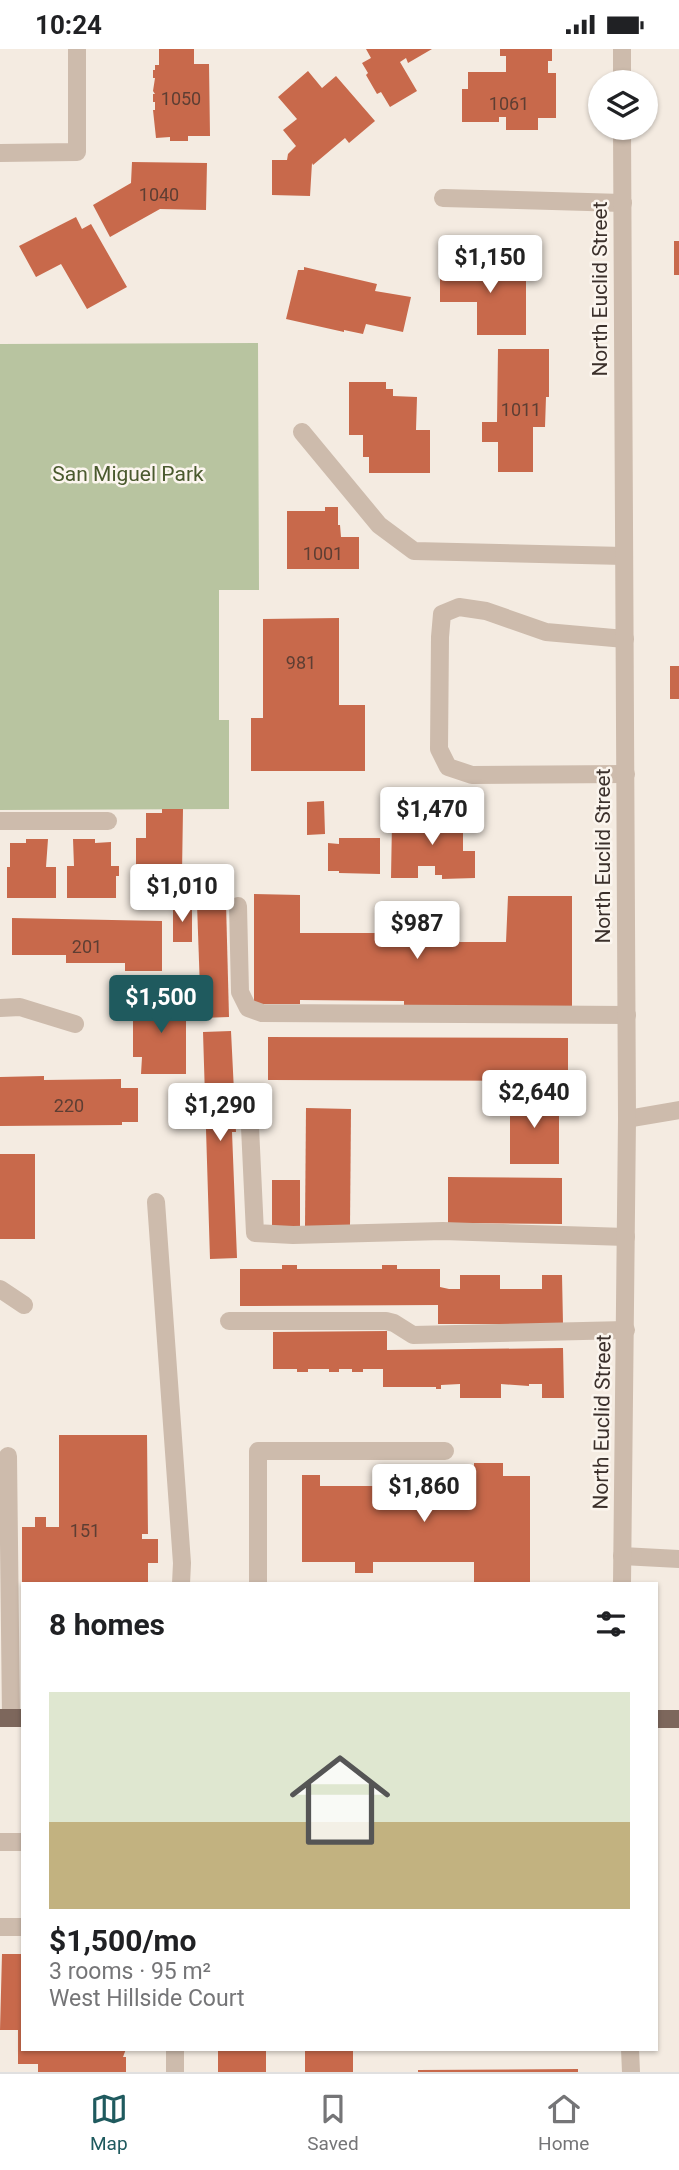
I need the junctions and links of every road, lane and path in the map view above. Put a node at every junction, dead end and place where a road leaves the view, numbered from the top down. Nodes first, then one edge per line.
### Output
1 (77, 49) edge
2 (622, 49) edge
3 (622, 70) edge
4 (622, 140) edge
5 (0, 153) edge
6 (443, 198) dead end
7 (623, 203) junction
8 (302, 432) dead end
9 (625, 556) junction
10 (625, 639) junction
11 (626, 774) junction
12 (0, 821) edge
13 (108, 821) dead end
14 (238, 906) dead end
15 (0, 1008) edge
16 (627, 1015) junction
17 (75, 1024) dead end
18 (679, 1110) edge
19 (627, 1119) junction
20 (250, 1127) dead end
21 (156, 1202) dead end
22 (626, 1237) junction
23 (0, 1289) edge
24 (24, 1305) dead end
25 (229, 1321) dead end
26 (626, 1330) junction
27 (445, 1451) dead end
28 (8, 1456) dead end
29 (622, 1556) junction
30 (679, 1559) edge
31 (181, 1582) edge
32 (258, 1582) edge
33 (622, 1582) edge
34 (11, 1718) edge
35 (658, 1719) edge
36 (679, 1719) edge
37 (0, 1842) edge
38 (21, 1842) edge
39 (0, 1927) edge
40 (21, 1927) edge
41 (175, 2051) edge
42 (630, 2051) edge
43 (175, 2072) edge
44 (631, 2072) edge

1 - 5 street
2 - 3 street
4 - 7 street, North Euclid Street
6 - 7 street
7 - 9 street, North Euclid Street
8 - 9 street
9 - 10 street, North Euclid Street
10 - 11 street, North Euclid Street
10 - 11 street
11 - 16 street, North Euclid Street
12 - 13 street
14 - 16 street
15 - 17 street
16 - 19 street, North Euclid Street
18 - 19 street
19 - 22 street, North Euclid Street
20 - 22 street
21 - 31 street
22 - 26 street, North Euclid Street
23 - 24 street
25 - 26 street
26 - 29 street, North Euclid Street
27 - 32 street
28 - 34 street
29 - 30 street
29 - 33 street, North Euclid Street
35 - 36 main road
37 - 38 street
39 - 40 street
41 - 43 street
42 - 44 street

